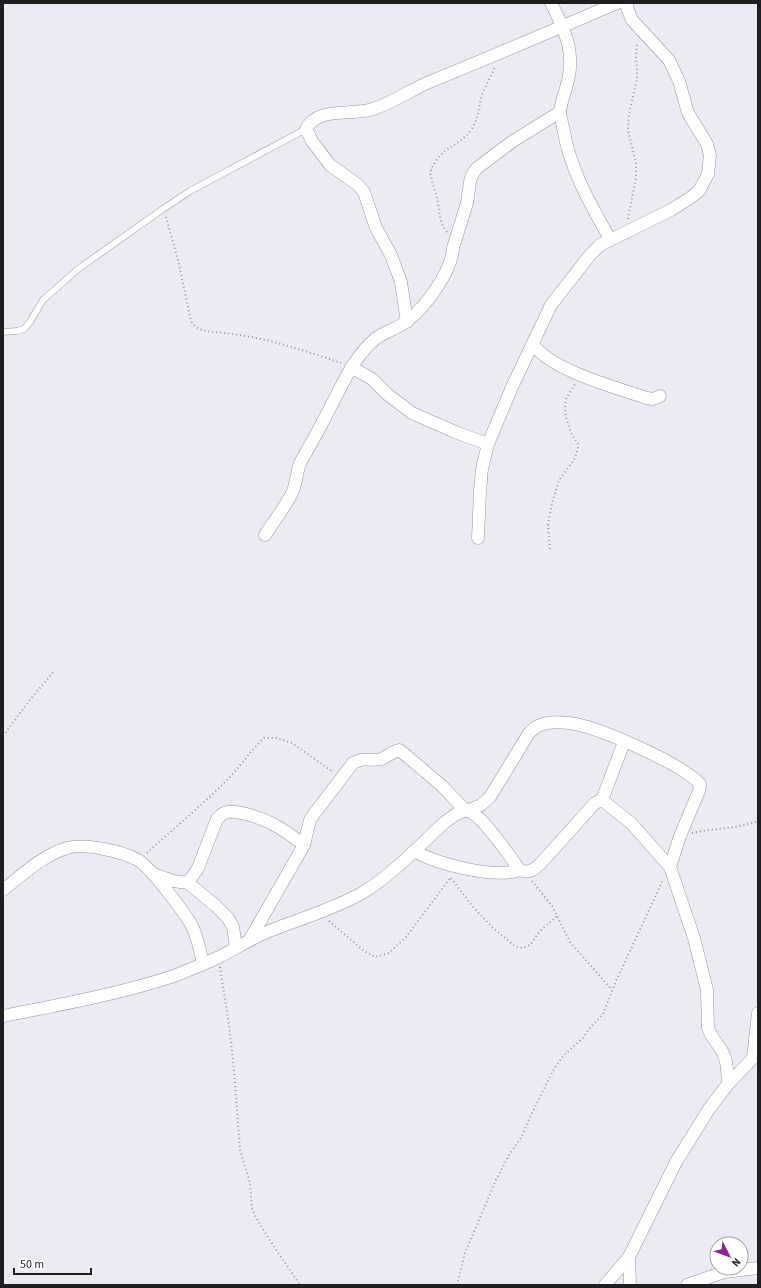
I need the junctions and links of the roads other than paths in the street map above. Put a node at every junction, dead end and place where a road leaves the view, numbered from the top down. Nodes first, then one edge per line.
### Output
1 (551, 3) edge
2 (617, 3) edge
3 (626, 3) edge
4 (563, 26) junction
5 (560, 112) junction
6 (306, 129) junction
7 (610, 239) junction
8 (407, 322) junction
9 (3, 332) edge
10 (533, 344) junction
11 (351, 367) junction
12 (660, 396) dead end
13 (488, 444) junction
14 (265, 535) dead end
15 (478, 538) dead end
16 (624, 742) junction
17 (602, 800) junction
18 (466, 811) junction
19 (304, 845) junction
20 (414, 851) junction
21 (670, 867) junction
22 (522, 871) junction
23 (152, 874) junction
24 (188, 883) junction
25 (3, 890) edge
26 (250, 939) junction
27 (236, 947) junction
28 (203, 964) junction
29 (758, 1013) edge
30 (3, 1016) edge
31 (756, 1055) edge
32 (728, 1084) junction
33 (629, 1257) junction
34 (758, 1268) edge
35 (605, 1285) edge
36 (630, 1285) edge
37 (687, 1285) edge

1 - 4 street
2 - 4 street
3 - 7 street
4 - 5 street
4 - 6 street
5 - 7 street
5 - 8 street
6 - 8 street
6 - 9 lane
7 - 10 street
8 - 11 street
10 - 12 street
10 - 13 street
11 - 13 street
11 - 14 street
13 - 15 street
16 - 17 street
16 - 18 street
16 - 21 street
17 - 21 street
17 - 22 street
18 - 19 street
18 - 20 street
18 - 22 street
19 - 24 street
19 - 26 street
20 - 22 street
20 - 26 street
21 - 32 street
23 - 24 street
23 - 25 street
23 - 28 street
24 - 27 street
26 - 27 street
27 - 28 street
28 - 30 street
29 - 31 street
31 - 32 street
32 - 33 street
33 - 35 street
33 - 36 street
34 - 37 street

